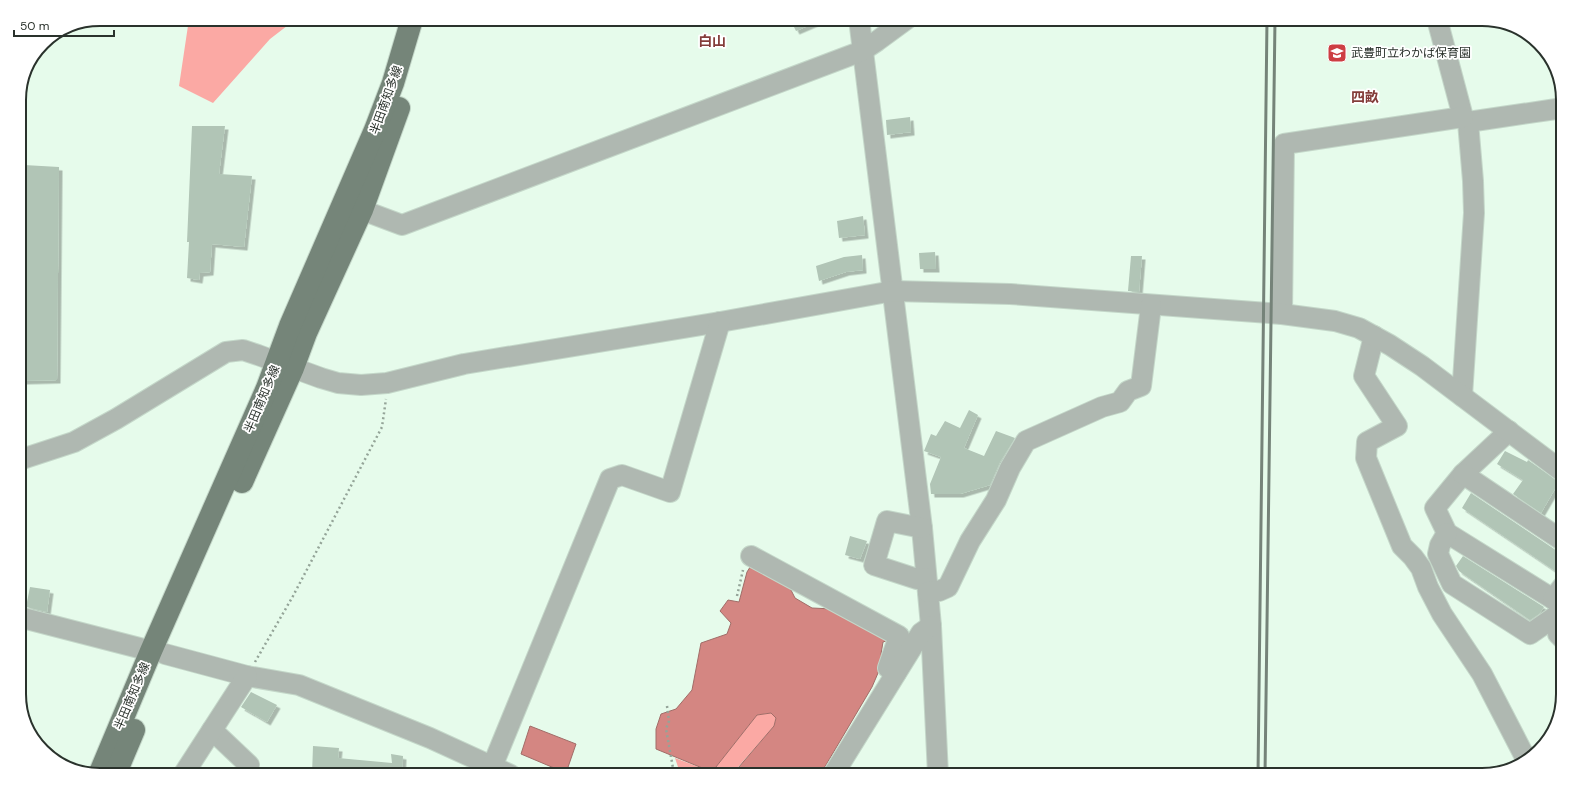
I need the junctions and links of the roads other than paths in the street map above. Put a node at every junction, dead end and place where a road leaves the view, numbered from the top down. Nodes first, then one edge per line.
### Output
1 (410, 26) edge
2 (423, 26) edge
3 (860, 26) edge
4 (897, 26) edge
5 (1439, 26) edge
6 (862, 50) junction
7 (1556, 109) edge
8 (1465, 120) junction
9 (362, 210) junction
10 (892, 291) junction
11 (1151, 306) junction
12 (1282, 314) junction
13 (720, 322) junction
14 (1374, 336) junction
15 (285, 365) junction
16 (1462, 396) junction
17 (1509, 431) junction
18 (26, 458) edge
19 (1556, 466) edge
20 (1463, 474) junction
21 (922, 528) junction
22 (1447, 533) junction
23 (1556, 536) edge
24 (750, 556) road end
25 (927, 585) junction
26 (1556, 599) edge
27 (1556, 605) edge
28 (26, 619) edge
29 (931, 626) junction
30 (158, 652) junction
31 (896, 673) junction
32 (247, 676) junction
33 (212, 730) junction
34 (1524, 755) edge
35 (492, 767) joint
36 (102, 768) edge
37 (117, 768) edge
38 (187, 768) edge
39 (248, 768) edge
40 (837, 768) edge
41 (938, 768) edge

1 - 15 main road, 半田南知多線
2 - 9 main road, 半田南知多線
3 - 6 street
4 - 6 street
5 - 8 street
6 - 9 street
6 - 10 street
7 - 8 street
8 - 12 street
8 - 16 street
9 - 15 main road, 半田南知多線
10 - 11 street
10 - 13 street
10 - 21 street
11 - 12 street
11 - 25 street
12 - 14 street
13 - 15 street
13 - 35 street
14 - 16 street
14 - 34 street
15 - 18 street
15 - 30 main road, 半田南知多線
16 - 17 street
17 - 19 street
17 - 20 street
20 - 22 street
20 - 23 street
21 - 25 street
21 - 25 street
22 - 26 street
22 - 27 street
24 - 31 street
25 - 29 street
28 - 30 street
29 - 31 street
29 - 41 street
30 - 32 street
30 - 36 main road, 半田南知多線
30 - 37 main road, 半田南知多線
31 - 40 street
32 - 33 street
32 - 35 street
33 - 38 street
33 - 39 street

